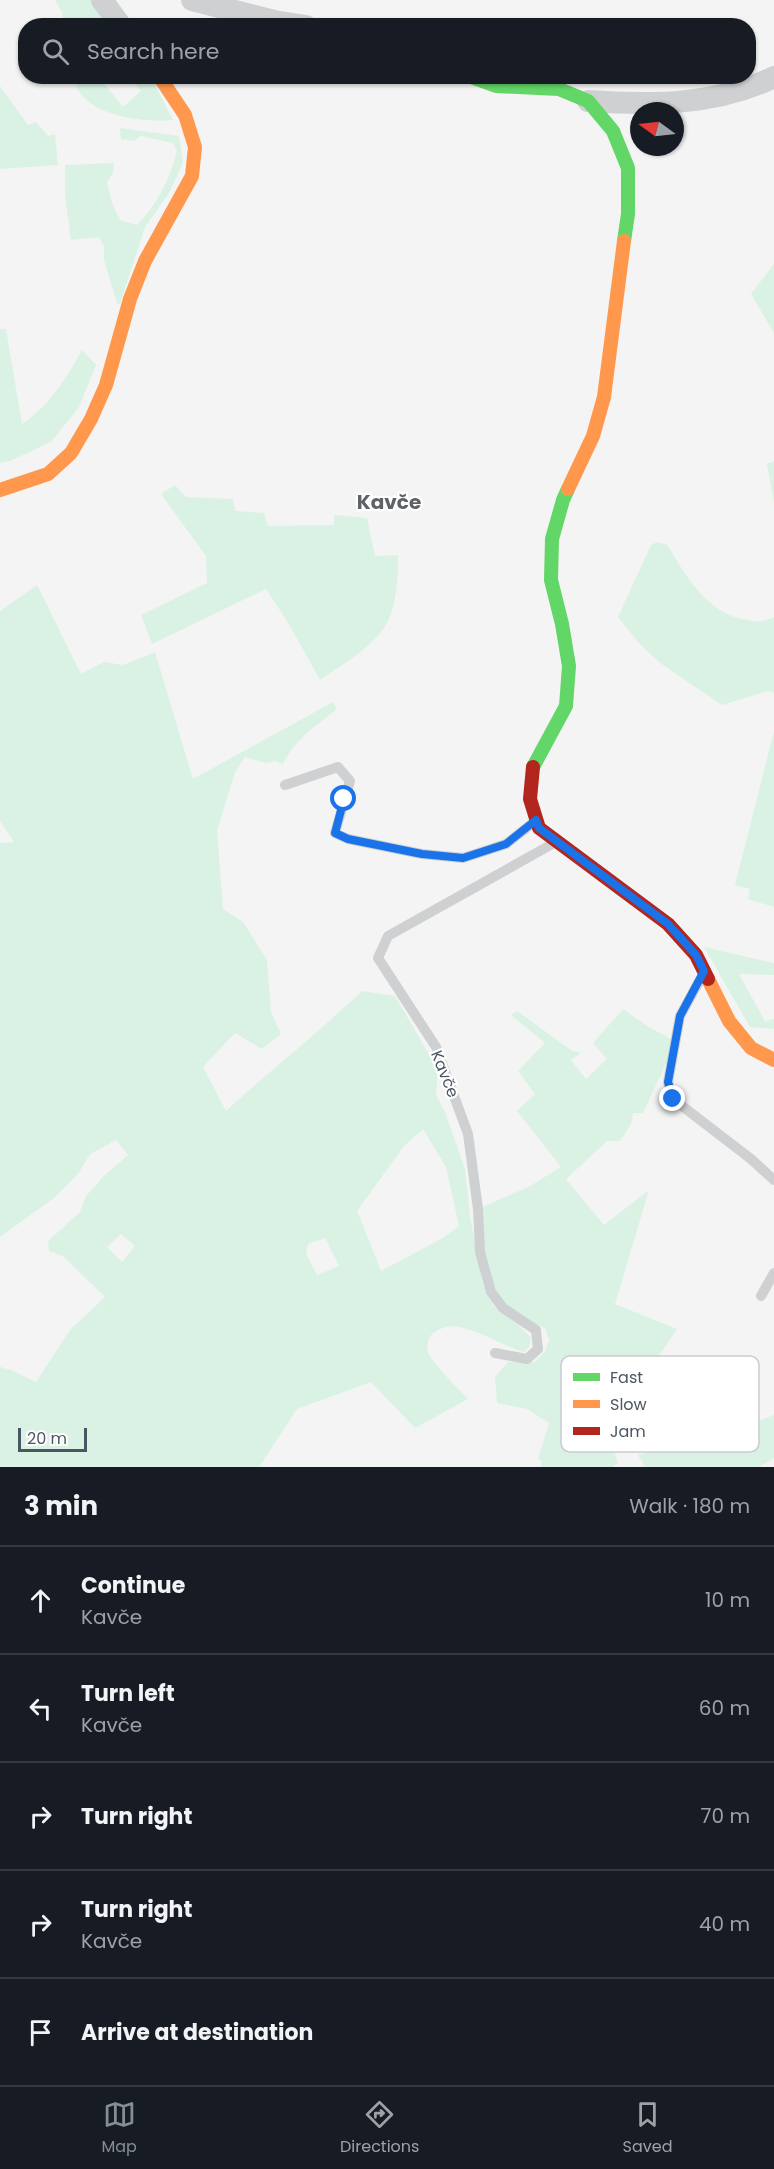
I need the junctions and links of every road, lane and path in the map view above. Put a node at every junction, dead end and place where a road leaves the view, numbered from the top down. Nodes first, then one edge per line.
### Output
1 (102, 0) edge
2 (192, 0) edge
3 (115, 18) edge
4 (262, 18) edge
5 (774, 77) edge
6 (164, 84) edge
7 (490, 84) edge
8 (755, 84) edge
9 (756, 84) edge
10 (588, 102) junction
11 (0, 490) edge
12 (285, 785) dead end
13 (536, 820) junction
14 (557, 842) junction
15 (704, 971) junction
16 (774, 1060) edge
17 (774, 1180) edge
18 (774, 1273) edge
19 (761, 1296) dead end
20 (495, 1353) dead end

1 - 3 street
2 - 4 street
5 - 9 street
6 - 11 street
7 - 10 street
8 - 10 street
10 - 13 street
12 - 13 lane
13 - 14 street
14 - 15 street
14 - 20 lane, Kavče
15 - 16 street
15 - 17 lane
18 - 19 lane

